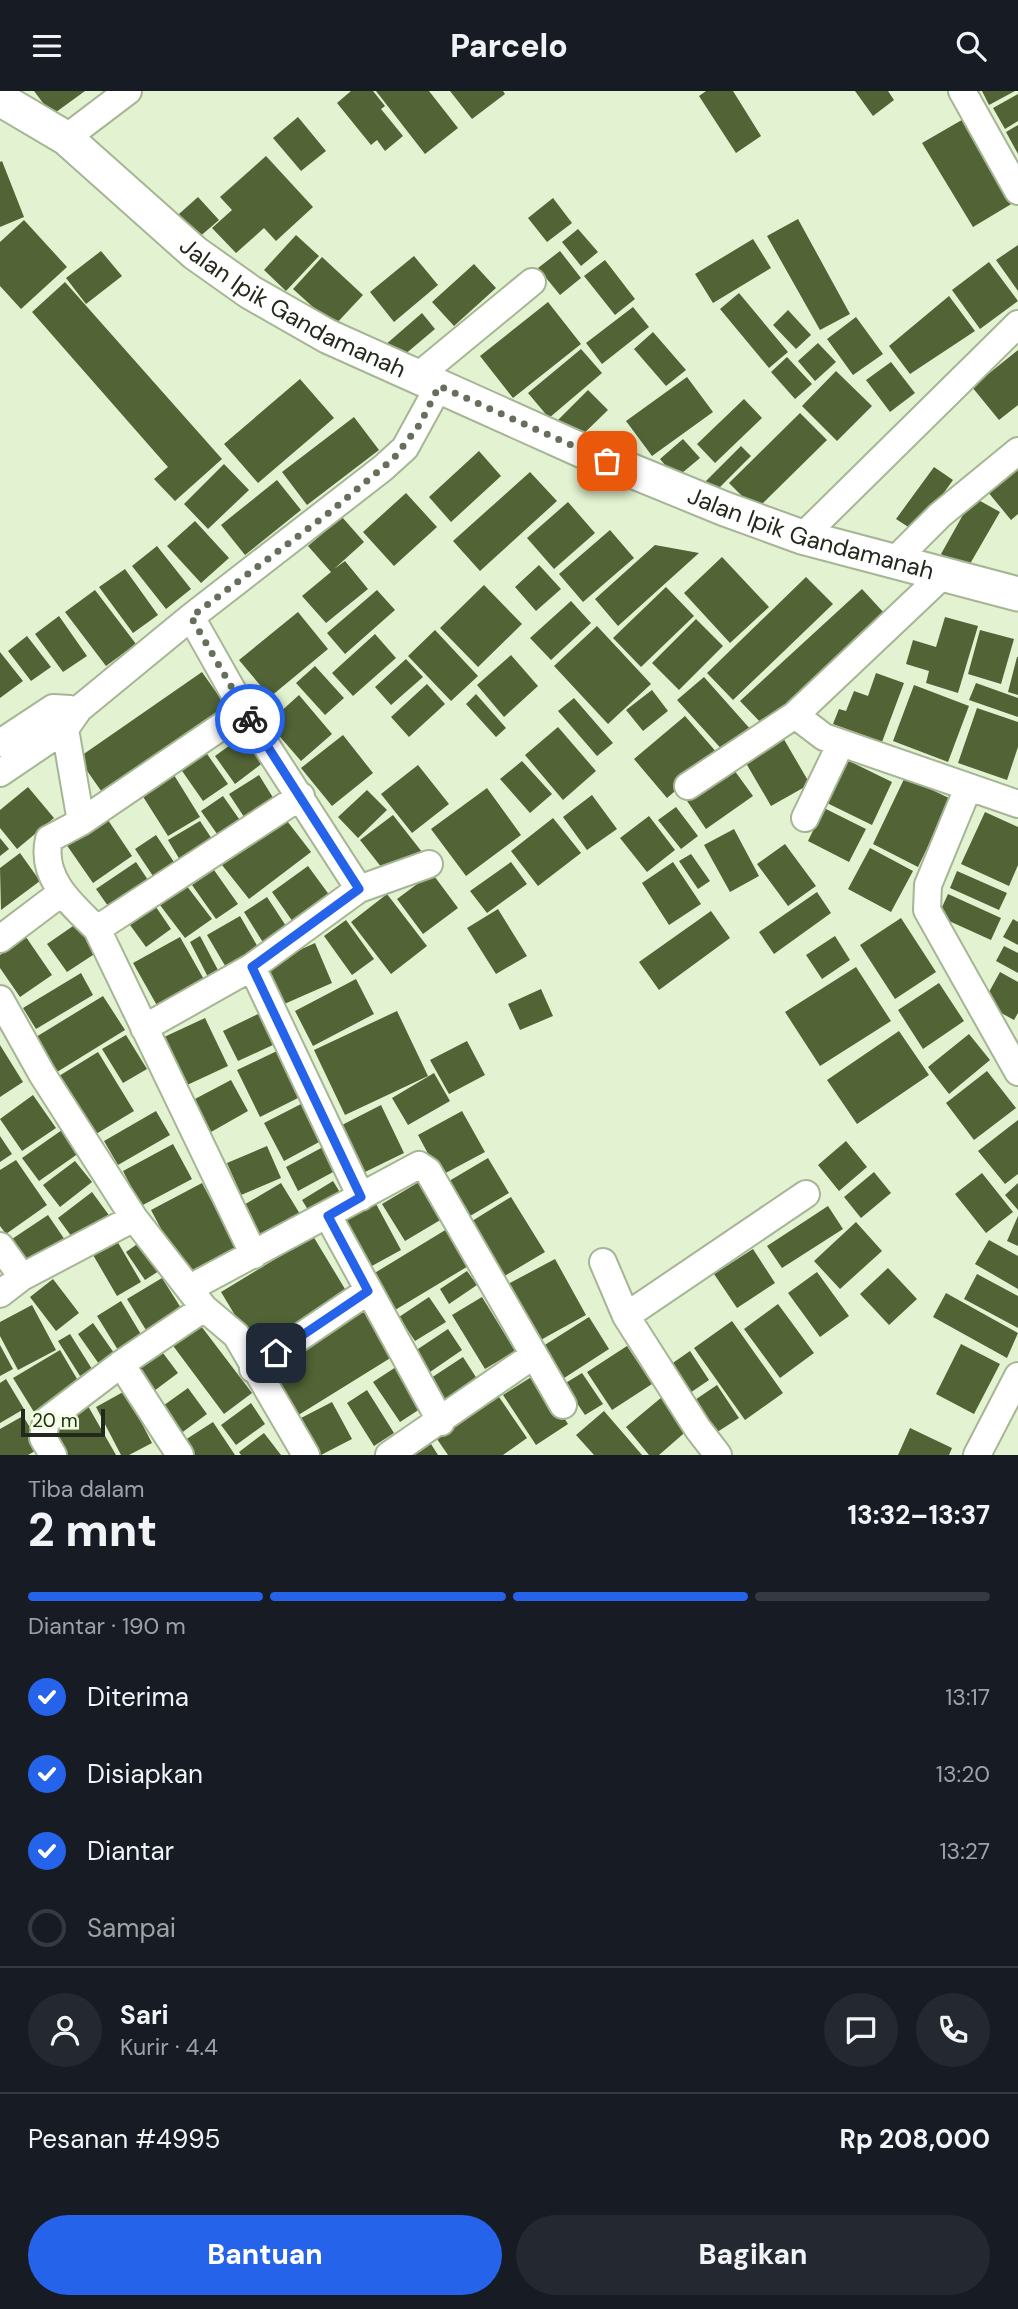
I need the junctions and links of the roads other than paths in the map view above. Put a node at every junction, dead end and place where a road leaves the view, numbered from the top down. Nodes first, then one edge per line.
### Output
1 (128, 91) edge
2 (962, 91) edge
3 (0, 99) edge
4 (66, 138) junction
5 (1018, 191) edge
6 (532, 282) dead end
7 (1018, 324) edge
8 (429, 381) junction
9 (1018, 451) edge
10 (802, 537) junction
11 (894, 561) junction
12 (944, 574) junction
13 (1018, 594) edge
14 (191, 617) junction
15 (244, 711) junction
16 (66, 715) junction
17 (795, 715) junction
18 (0, 743) edge
19 (841, 743) junction
20 (0, 773) edge
21 (688, 786) dead end
22 (968, 788) junction
23 (301, 796) junction
24 (1018, 804) edge
25 (804, 818) dead end
26 (81, 822) junction
27 (429, 864) dead end
28 (359, 889) junction
29 (61, 893) junction
30 (97, 929) junction
31 (0, 939) edge
32 (252, 967) junction
33 (0, 999) edge
34 (144, 1028) junction
35 (1014, 1051) edge
36 (806, 1194) dead end
37 (361, 1197) junction
38 (328, 1216) junction
39 (134, 1218) junction
40 (0, 1246) edge
41 (254, 1255) junction
42 (603, 1262) dead end
43 (22, 1277) junction
44 (368, 1291) junction
45 (0, 1294) edge
46 (197, 1298) junction
47 (625, 1316) junction
48 (534, 1355) junction
49 (121, 1364) junction
50 (253, 1369) junction
51 (1018, 1376) edge
52 (563, 1405) dead end
53 (441, 1422) junction
54 (53, 1455) edge
55 (180, 1455) edge
56 (306, 1455) edge
57 (389, 1455) edge
58 (718, 1455) edge
59 (977, 1455) edge

1 - 4 street
2 - 5 street
3 - 4 street, Jalan Ipik Gandamanah
4 - 8 street, Jalan Ipik Gandamanah
6 - 8 street
7 - 10 street
8 - 10 street, Jalan Ipik Gandamanah
8 - 14 street
9 - 11 street
10 - 11 street, Jalan Ipik Gandamanah
11 - 12 street, Jalan Ipik Gandamanah
12 - 13 street, Jalan Ipik Gandamanah
12 - 17 street
14 - 15 street
14 - 16 street
15 - 23 street
15 - 26 street
16 - 18 street
16 - 20 street
16 - 26 street
17 - 19 street
17 - 21 street
19 - 22 street
19 - 25 street
22 - 24 street
22 - 35 street
23 - 28 street
23 - 30 street
26 - 29 street
27 - 28 street
28 - 32 street
29 - 30 street
29 - 31 street
30 - 34 street
32 - 34 street
32 - 37 street
33 - 39 street
34 - 41 street
36 - 47 street
37 - 38 street
37 - 48 street
38 - 41 street
38 - 44 street
39 - 43 street
39 - 46 street
40 - 43 street
41 - 46 street
42 - 47 street
43 - 45 street
44 - 50 street
44 - 53 street
46 - 49 street
46 - 50 street
47 - 58 street
48 - 52 street
48 - 53 street
49 - 54 street
49 - 55 street
50 - 56 street
51 - 59 street
53 - 57 street

